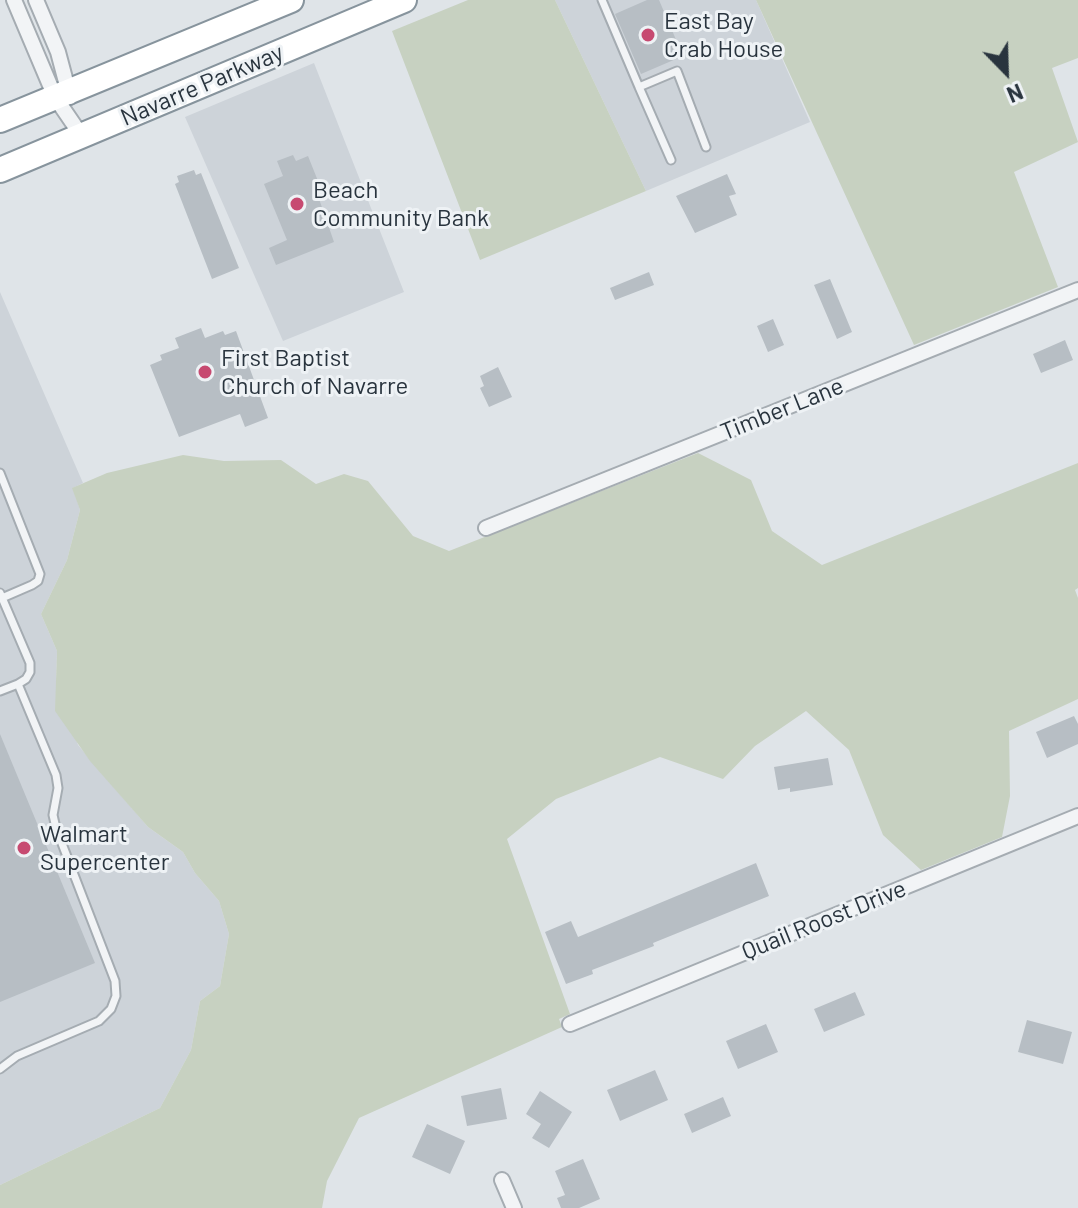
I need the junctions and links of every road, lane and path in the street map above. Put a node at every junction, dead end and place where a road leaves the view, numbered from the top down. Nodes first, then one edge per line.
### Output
1 (14, 0) edge
2 (36, 0) edge
3 (291, 0) edge
4 (404, 0) edge
5 (602, 0) edge
6 (639, 87) junction
7 (62, 94) junction
8 (0, 120) edge
9 (81, 135) junction
10 (706, 147) dead end
11 (671, 160) dead end
12 (0, 170) edge
13 (1078, 290) edge
14 (0, 473) edge
15 (486, 528) dead end
16 (1, 596) edge
17 (18, 684) junction
18 (0, 691) edge
19 (1078, 816) edge
20 (570, 1024) dead end
21 (0, 1069) edge
22 (502, 1180) dead end
23 (514, 1208) edge

1 - 7 street
2 - 7 street
3 - 7 highway, Navarre Parkway
4 - 9 highway, Navarre Parkway
5 - 6 lane
6 - 10 lane
6 - 11 lane
7 - 8 highway, Navarre Parkway
7 - 9 street
9 - 12 highway, Navarre Parkway
13 - 15 street, Timber Lane
14 - 16 lane
16 - 17 lane
17 - 18 lane
17 - 21 lane
19 - 20 street, Quail Roost Drive
22 - 23 street

